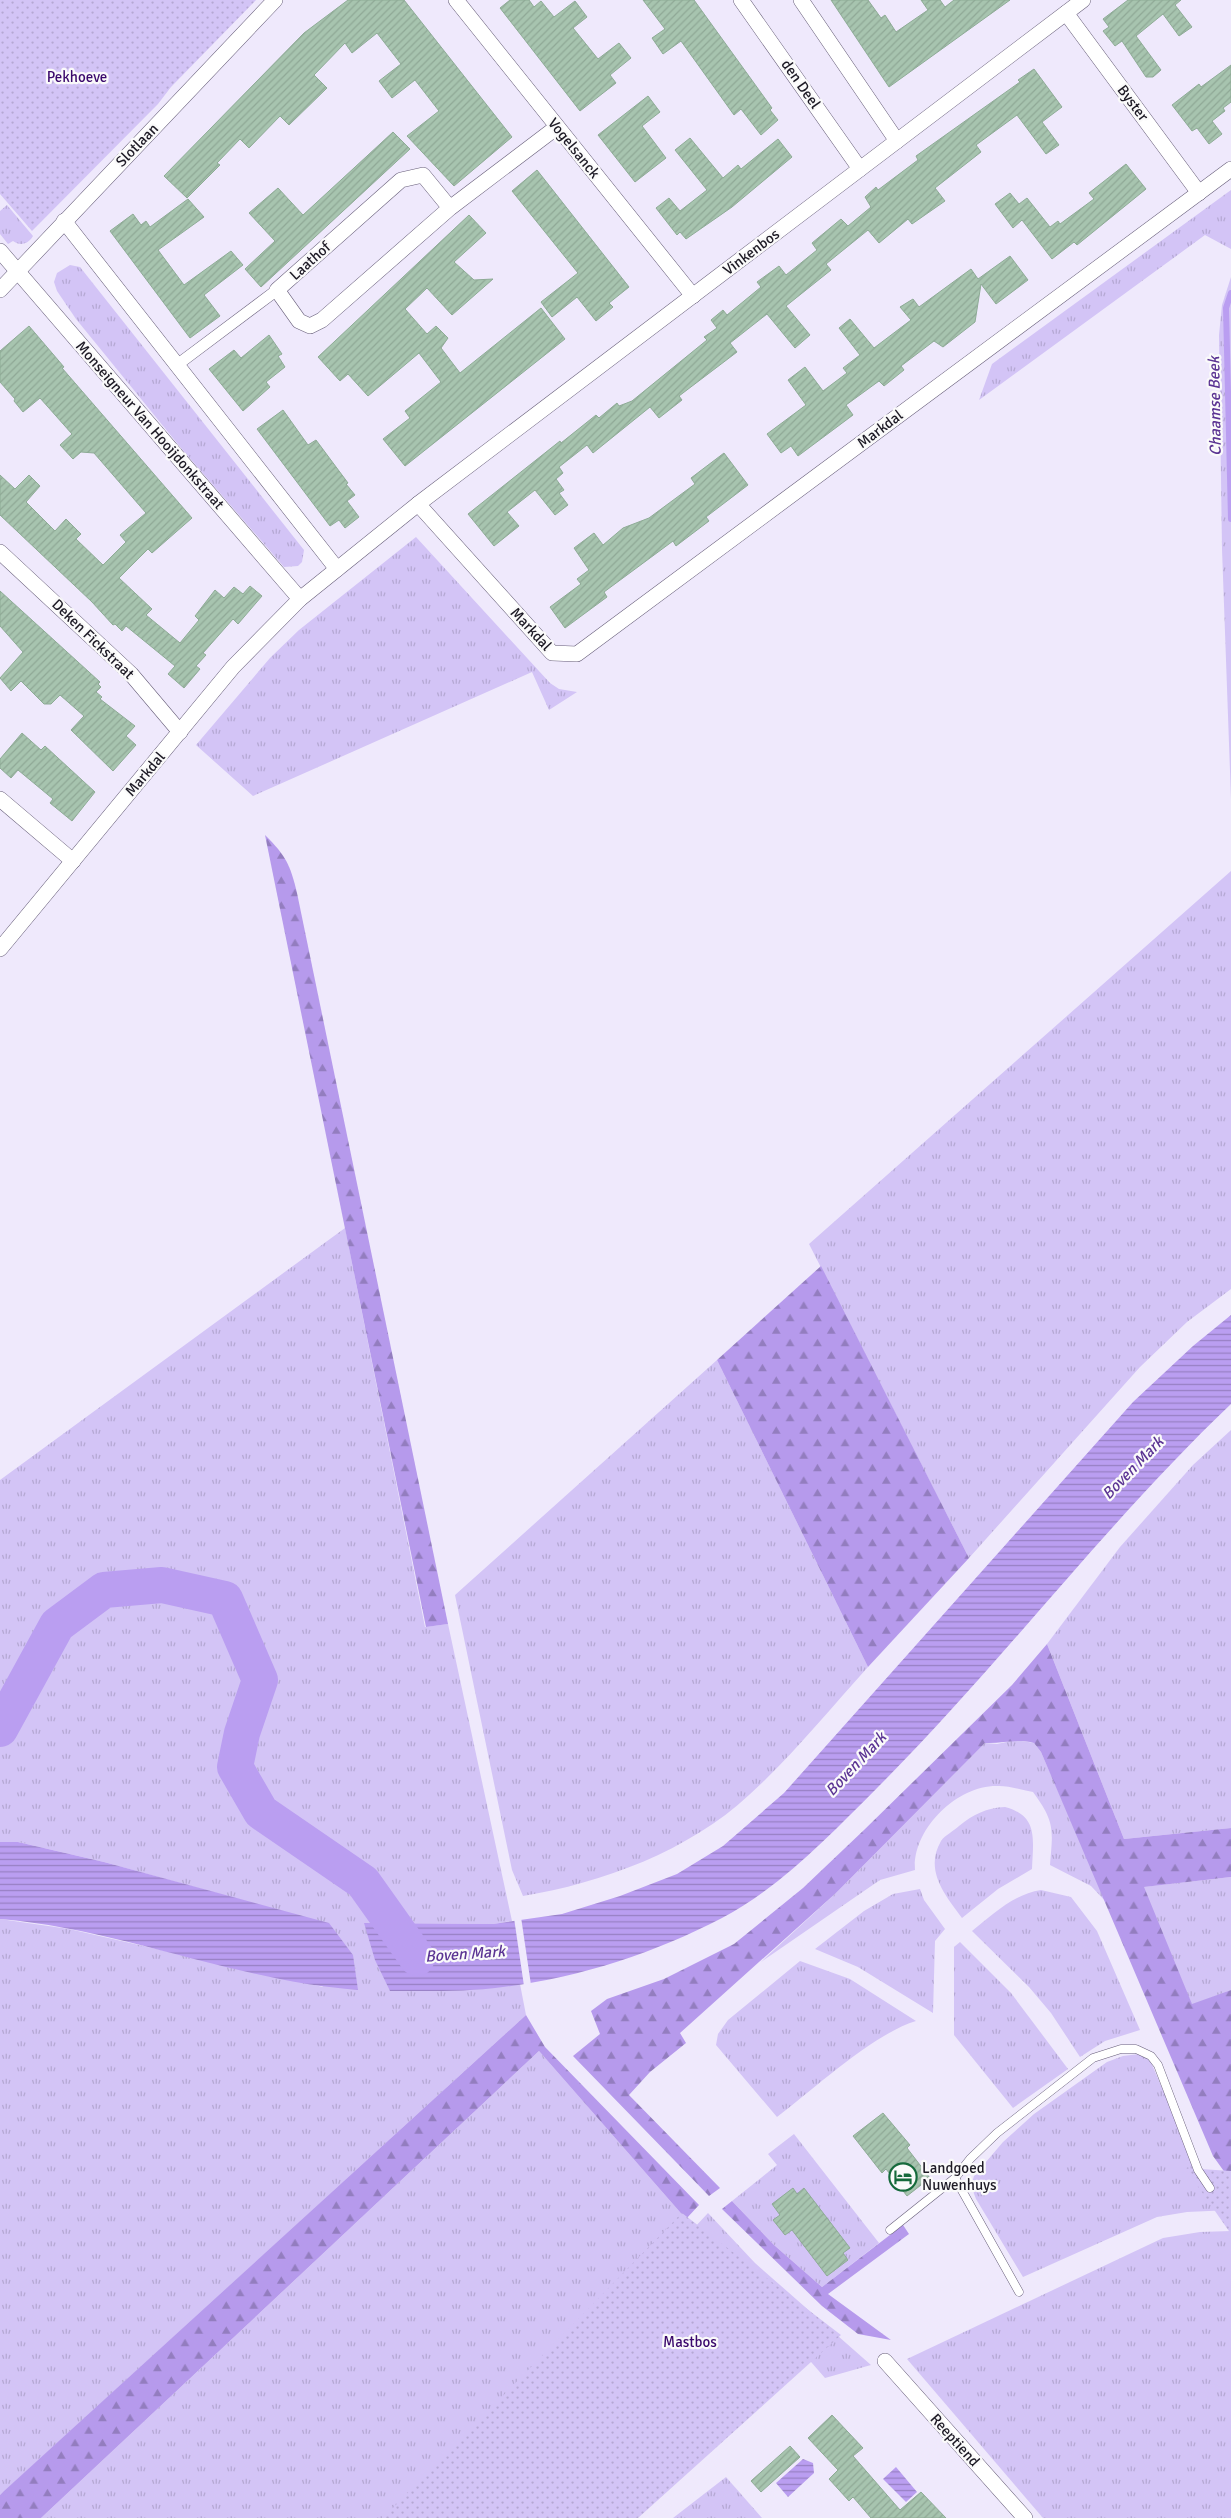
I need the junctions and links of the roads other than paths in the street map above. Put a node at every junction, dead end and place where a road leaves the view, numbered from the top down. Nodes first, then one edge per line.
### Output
1 (275, 0) edge
2 (456, 0) edge
3 (741, 0) edge
4 (800, 0) edge
5 (1083, 0) edge
6 (1066, 13) junction
7 (558, 127) junction
8 (897, 141) junction
9 (860, 169) junction
10 (1231, 169) edge
11 (1199, 193) junction
12 (450, 208) junction
13 (64, 221) junction
14 (0, 251) edge
15 (18, 272) junction
16 (0, 290) edge
17 (277, 290) junction
18 (692, 296) junction
19 (177, 365) junction
20 (418, 504) junction
21 (0, 552) edge
22 (336, 569) junction
23 (300, 599) junction
24 (180, 732) junction
25 (0, 799) edge
26 (73, 861) junction
27 (0, 949) edge
28 (955, 2178) junction
29 (1210, 2188) dead end
30 (890, 2230) dead end
31 (1019, 2292) dead end
32 (884, 2362) dead end
33 (1025, 2518) edge

1 - 13 street, Slotlaan
2 - 7 street, Vogelsanck
3 - 9 street, den Deel
4 - 8 street
5 - 6 street, Vinkenbos
6 - 8 street, Vinkenbos
6 - 11 street, Byster
7 - 12 street, Laathof
7 - 18 street, Vogelsanck
8 - 9 street, Vinkenbos
9 - 18 street, Vinkenbos
10 - 11 street, Markdal
11 - 20 street, Markdal
12 - 17 street, Laathof
12 - 17 street, Laathof
13 - 15 street, Slotlaan
13 - 19 street
14 - 15 street, Monseigneur Van Hooijdonkstraat
15 - 16 street, Slotlaan
15 - 23 street, Monseigneur Van Hooijdonkstraat
17 - 19 street
18 - 20 street, Vinkenbos
19 - 22 street
20 - 22 street, Markdal
21 - 24 street, Deken Fickstraat
22 - 23 street, Markdal
23 - 24 street, Markdal
24 - 26 street, Markdal
25 - 26 street
26 - 27 street, Markdal
28 - 29 lane
28 - 30 lane
28 - 31 lane
32 - 33 street, Reeptiend

